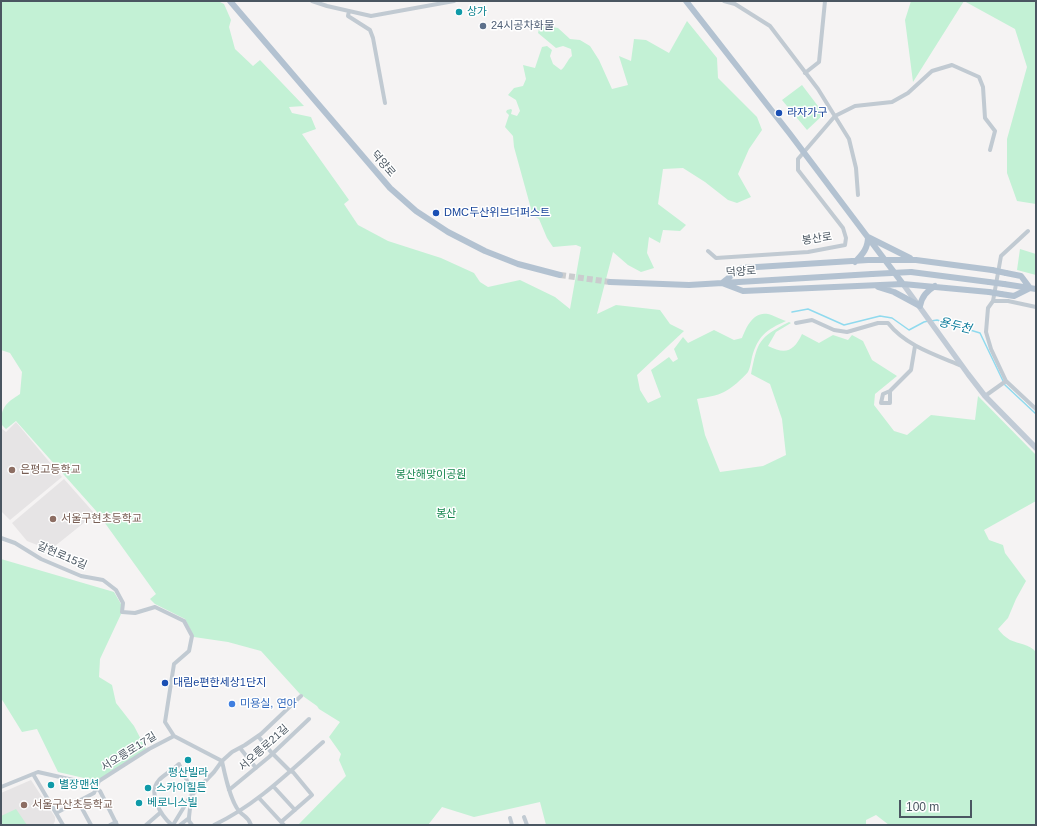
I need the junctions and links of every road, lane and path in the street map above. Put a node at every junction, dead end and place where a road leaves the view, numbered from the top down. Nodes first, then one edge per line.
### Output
1 (227, 1) edge
2 (230, 1) edge
3 (312, 1) edge
4 (454, 1) edge
5 (686, 1) edge
6 (724, 1) edge
7 (825, 1) edge
8 (235, 7) junction
9 (338, 8) junction
10 (349, 11) junction
11 (348, 16) junction
12 (805, 73) junction
13 (384, 103) dead end
14 (835, 116) junction
15 (990, 150) dead end
16 (804, 153) junction
17 (858, 195) dead end
18 (1028, 231) dead end
19 (868, 237) junction
20 (708, 251) dead end
21 (885, 260) junction
22 (916, 260) junction
23 (855, 262) junction
24 (560, 275) tunnel mouth
25 (610, 282) tunnel mouth
26 (722, 283) junction
27 (903, 284) junction
28 (870, 285) junction
29 (935, 286) junction
30 (1033, 288) edge
31 (993, 301) junction
32 (920, 306) junction
33 (1036, 307) edge
34 (796, 323) dead end
35 (915, 346) junction
36 (962, 367) junction
37 (1006, 381) junction
38 (890, 391) dead end
39 (985, 396) junction
40 (1036, 409) edge
41 (1036, 448) edge
42 (1, 538) edge
43 (301, 696) dead end
44 (309, 719) dead end
45 (174, 736) junction
46 (258, 736) junction
47 (323, 742) dead end
48 (240, 748) junction
49 (272, 753) junction
50 (222, 761) junction
51 (256, 768) junction
52 (290, 772) junction
53 (33, 774) junction
54 (273, 786) junction
55 (1, 788) edge
56 (96, 788) junction
57 (229, 790) junction
58 (192, 796) junction
59 (259, 798) junction
60 (78, 801) junction
61 (295, 810) junction
62 (239, 811) junction
63 (161, 812) junction
64 (56, 813) junction
65 (524, 817) dead end
66 (189, 818) junction
67 (510, 818) dead end
68 (283, 823) edge
69 (116, 824) edge
70 (63, 825) edge
71 (91, 825) edge
72 (110, 825) edge
73 (146, 825) edge
74 (173, 825) edge
75 (180, 825) edge
76 (192, 825) edge
77 (214, 825) edge
78 (251, 825) edge
79 (512, 825) edge
80 (526, 825) edge

1 - 8 main road, 덕양로
2 - 8 main road, 덕양로
3 - 9 street
4 - 10 street
5 - 16 main road
6 - 12 street
7 - 12 street
8 - 24 main road, 덕양로
9 - 10 street
9 - 11 street
10 - 11 street
11 - 13 street
12 - 14 street
14 - 15 street, 봉산로
14 - 16 street, 봉산로
14 - 17 street
16 - 19 main road
16 - 20 street, 봉산로
18 - 31 street
19 - 21 main road
19 - 22 main road
19 - 23 main road
21 - 22 main road
21 - 23 main road
21 - 27 main road
22 - 30 main road, bridge
23 - 26 main road
25 - 26 main road, 덕양로
26 - 28 main road
26 - 30 main road, 덕양로, bridge
27 - 28 main road
27 - 29 main road
27 - 32 main road
28 - 32 main road
29 - 30 main road, bridge
29 - 32 main road
31 - 33 street
31 - 37 street
32 - 36 main road
34 - 35 street
35 - 36 street
35 - 38 street
36 - 39 main road
37 - 39 street
37 - 40 street
39 - 41 main road
42 - 45 street, 갈현로15길
43 - 46 street, 서오릉로21길
44 - 49 street, 서오릉로21길
45 - 50 street, 서오릉로21길
45 - 56 street, 서오릉로17길
46 - 48 street, 서오릉로21길
46 - 49 street
47 - 52 street
48 - 50 street, 서오릉로21길
48 - 51 street
49 - 51 street, 서오릉로21길
49 - 52 street
50 - 57 street, 서오릉로21길
50 - 58 street, 서오릉로21길
51 - 57 street, 서오릉로21길
52 - 54 street
52 - 61 street
53 - 55 street
53 - 56 street
53 - 64 street
54 - 59 street
54 - 61 street
56 - 60 street, 서오릉로17길
56 - 69 street
57 - 62 street, 서오릉로21길
58 - 63 street
58 - 66 street
58 - 74 street, 서오릉로21길
59 - 62 street
59 - 68 street
60 - 64 street, 서오릉로17길
60 - 71 street
61 - 68 street
62 - 77 street
62 - 78 street, 서오릉로21길
63 - 73 street
63 - 74 street
64 - 70 street
65 - 80 street
66 - 75 street
66 - 76 street
67 - 79 street
69 - 72 street

